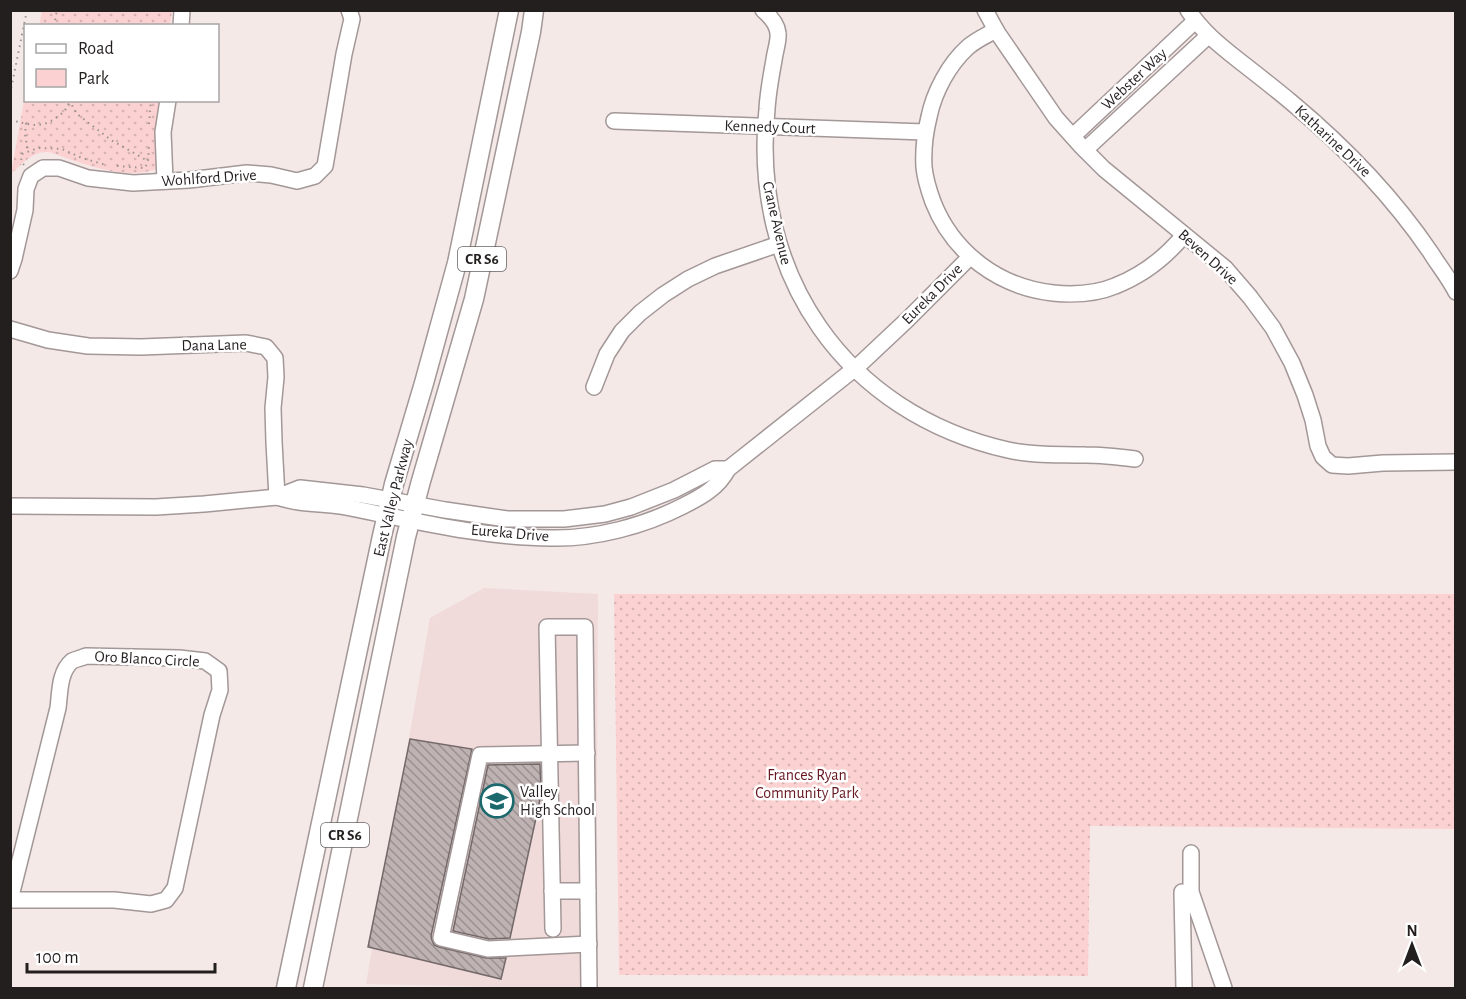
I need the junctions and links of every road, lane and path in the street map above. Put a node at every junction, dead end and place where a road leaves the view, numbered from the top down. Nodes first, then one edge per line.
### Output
1 (348, 10) edge
2 (509, 10) edge
3 (534, 10) edge
4 (763, 10) edge
5 (985, 10) edge
6 (1192, 16) edge
7 (24, 25) edge
8 (996, 30) junction
9 (1208, 36) junction
10 (10, 94) edge
11 (69, 102) edge
12 (70, 102) edge
13 (168, 102) edge
14 (10, 120) edge
15 (614, 121) dead end
16 (26, 123) junction
17 (765, 127) junction
18 (926, 132) junction
19 (1073, 136) junction
20 (1085, 150) junction
21 (28, 152) dead end
22 (165, 181) junction
23 (1184, 235) junction
24 (780, 244) junction
25 (970, 256) junction
26 (10, 271) edge
27 (1455, 292) edge
28 (10, 329) edge
29 (854, 369) junction
30 (594, 387) dead end
31 (1135, 459) dead end
32 (1455, 462) edge
33 (277, 497) junction
34 (10, 506) edge
35 (388, 508) junction
36 (413, 512) junction
37 (587, 753) junction
38 (550, 755) junction
39 (1191, 853) dead end
40 (552, 891) junction
41 (588, 891) junction
42 (1186, 892) junction
43 (11, 900) edge
44 (553, 929) dead end
45 (589, 945) junction
46 (286, 988) edge
47 (313, 988) edge
48 (590, 988) edge
49 (1184, 988) edge
50 (1224, 988) edge

1 - 22 street, Wohlford Drive
2 - 35 main road, East Valley Parkway / CR S6
3 - 36 main road, East Valley Parkway / CR S6
4 - 17 street, Crane Avenue
5 - 8 street, Beven Drive
6 - 9 street, Katharine Drive
6 - 19 street, Webster Way
7 - 10 path
8 - 18 street
8 - 19 street, Beven Drive
9 - 20 street, Webster Way
9 - 27 street, Katharine Drive
11 - 16 path
12 - 22 path
13 - 22 street
14 - 16 path
15 - 17 street, Kennedy Court
16 - 21 path
17 - 18 street, Kennedy Court
17 - 24 street, Crane Avenue
18 - 25 street
19 - 20 street, Beven Drive
20 - 23 street, Beven Drive
22 - 26 street, Wohlford Drive
23 - 25 street
23 - 32 street, Beven Drive
24 - 29 street, Crane Avenue
24 - 30 street
25 - 29 street, Eureka Drive
28 - 33 street, Dana Lane
29 - 31 street, Crane Avenue
29 - 36 street, Eureka Drive
33 - 34 street, Eureka Drive
33 - 35 street, Eureka Drive
35 - 36 street, Eureka Drive
35 - 46 main road, East Valley Parkway / CR S6
36 - 47 main road, East Valley Parkway / CR S6
37 - 38 street
37 - 38 street
37 - 41 street
38 - 40 street
38 - 45 street
39 - 42 street
40 - 41 street
40 - 44 street
41 - 45 street
42 - 49 street
42 - 50 street
43 - 43 street, Oro Blanco Circle
45 - 48 street

